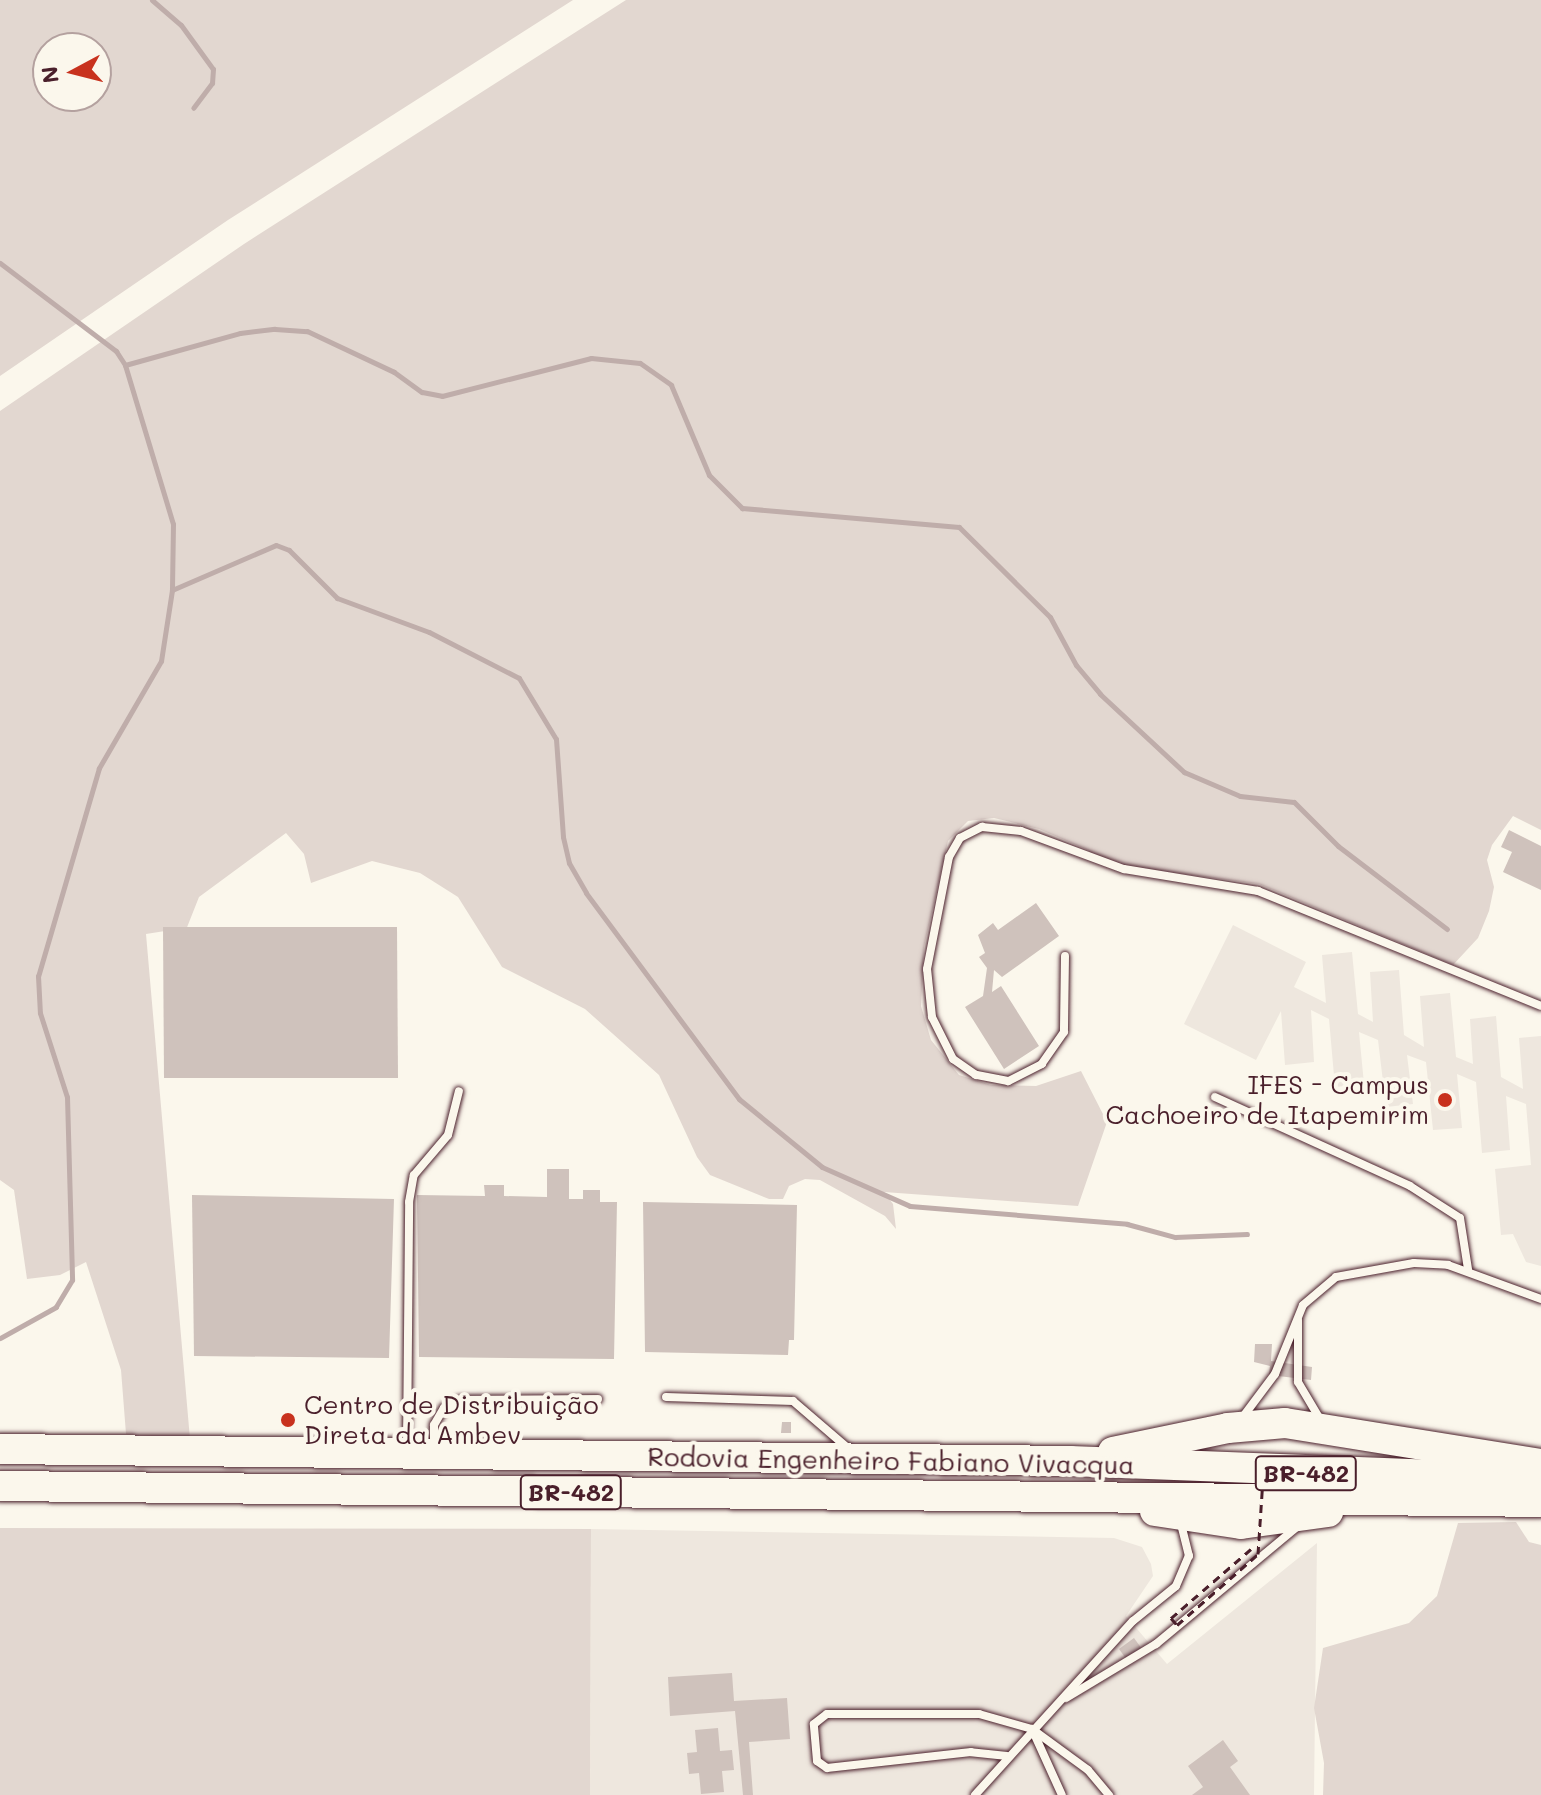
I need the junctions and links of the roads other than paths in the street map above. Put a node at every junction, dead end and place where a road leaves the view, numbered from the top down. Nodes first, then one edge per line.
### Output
1 (1065, 956) dead end
2 (1541, 1006) edge
3 (459, 1091) dead end
4 (1215, 1097) dead end
5 (1468, 1269) junction
6 (1541, 1299) edge
7 (1298, 1315) junction
8 (666, 1397) dead end
9 (598, 1399) dead end
10 (1228, 1428) junction
11 (1330, 1428) junction
12 (7, 1448) edge
13 (420, 1454) junction
14 (859, 1459) junction
15 (1070, 1461) junction
16 (1541, 1464) edge
17 (1541, 1479) edge
18 (0, 1488) edge
19 (1099, 1497) junction
20 (1389, 1500) junction
21 (1541, 1502) edge
22 (1176, 1516) junction
23 (1310, 1516) junction
24 (1059, 1703) junction
25 (1032, 1729) junction
26 (1007, 1756) junction
27 (975, 1795) edge
28 (1062, 1795) edge
29 (1109, 1795) edge

1 - 2 lane
3 - 13 lane
4 - 5 lane
5 - 6 lane
5 - 7 lane
7 - 10 lane
7 - 11 lane
8 - 14 lane
9 - 13 lane
10 - 11 highway
10 - 15 highway
11 - 16 highway
12 - 13 highway, Rodovia Engenheiro Fabiano Vivacqua / BR-482
13 - 14 highway, Rodovia Engenheiro Fabiano Vivacqua / BR-482
14 - 15 highway, Rodovia Engenheiro Fabiano Vivacqua / BR-482
15 - 17 highway, Rodovia Engenheiro Fabiano Vivacqua / BR-482
18 - 19 highway, Rodovia Engenheiro Fabiano Vivacqua / BR-482
19 - 20 highway, Rodovia Engenheiro Fabiano Vivacqua / BR-482
19 - 22 highway
20 - 21 highway, Rodovia Engenheiro Fabiano Vivacqua / BR-482
20 - 23 highway
22 - 23 highway
22 - 24 lane
23 - 24 lane
24 - 25 lane
25 - 26 lane
25 - 26 lane
25 - 28 lane
25 - 29 lane
26 - 27 lane

